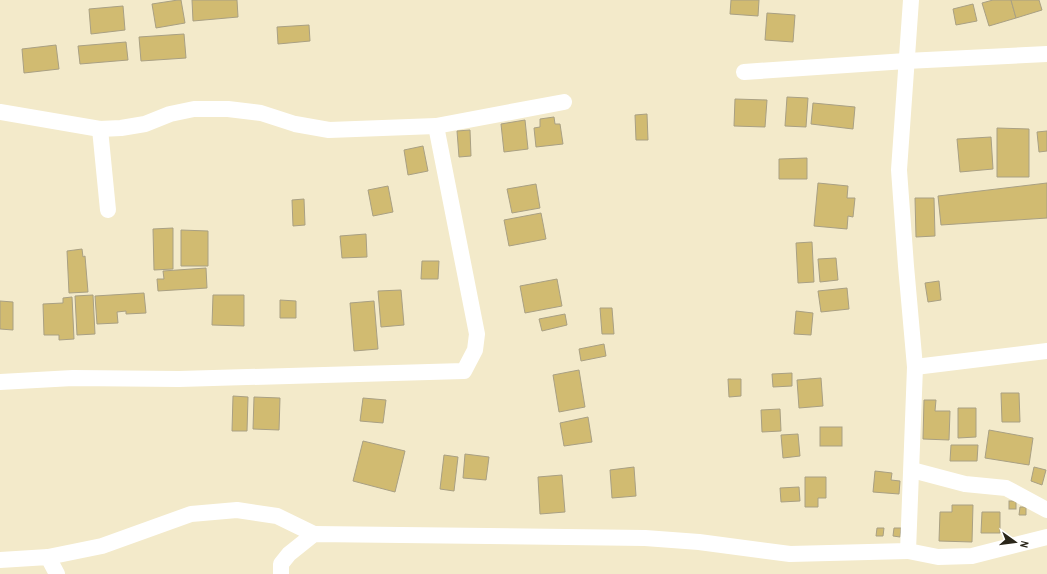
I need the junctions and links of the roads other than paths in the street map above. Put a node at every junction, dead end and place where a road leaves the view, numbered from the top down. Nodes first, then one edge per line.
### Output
1 (911, 0) edge
2 (1047, 54) edge
3 (906, 61) junction
4 (744, 72) dead end
5 (564, 102) dead end
6 (0, 112) edge
7 (436, 126) junction
8 (100, 129) junction
9 (108, 210) dead end
10 (1047, 351) edge
11 (915, 367) junction
12 (0, 382) edge
13 (912, 470) junction
14 (1047, 510) edge
15 (314, 534) junction
16 (1047, 537) edge
17 (908, 551) junction
18 (48, 557) junction
19 (0, 560) edge
20 (57, 574) edge
21 (281, 574) edge

1 - 3 street
2 - 3 street
3 - 4 street
3 - 11 street
5 - 7 street
6 - 8 street
7 - 8 street
7 - 12 street
8 - 9 street
10 - 11 street
11 - 13 street
13 - 14 street
13 - 17 street
15 - 17 street
15 - 18 street
15 - 21 street
16 - 17 street
18 - 19 street
18 - 20 street

